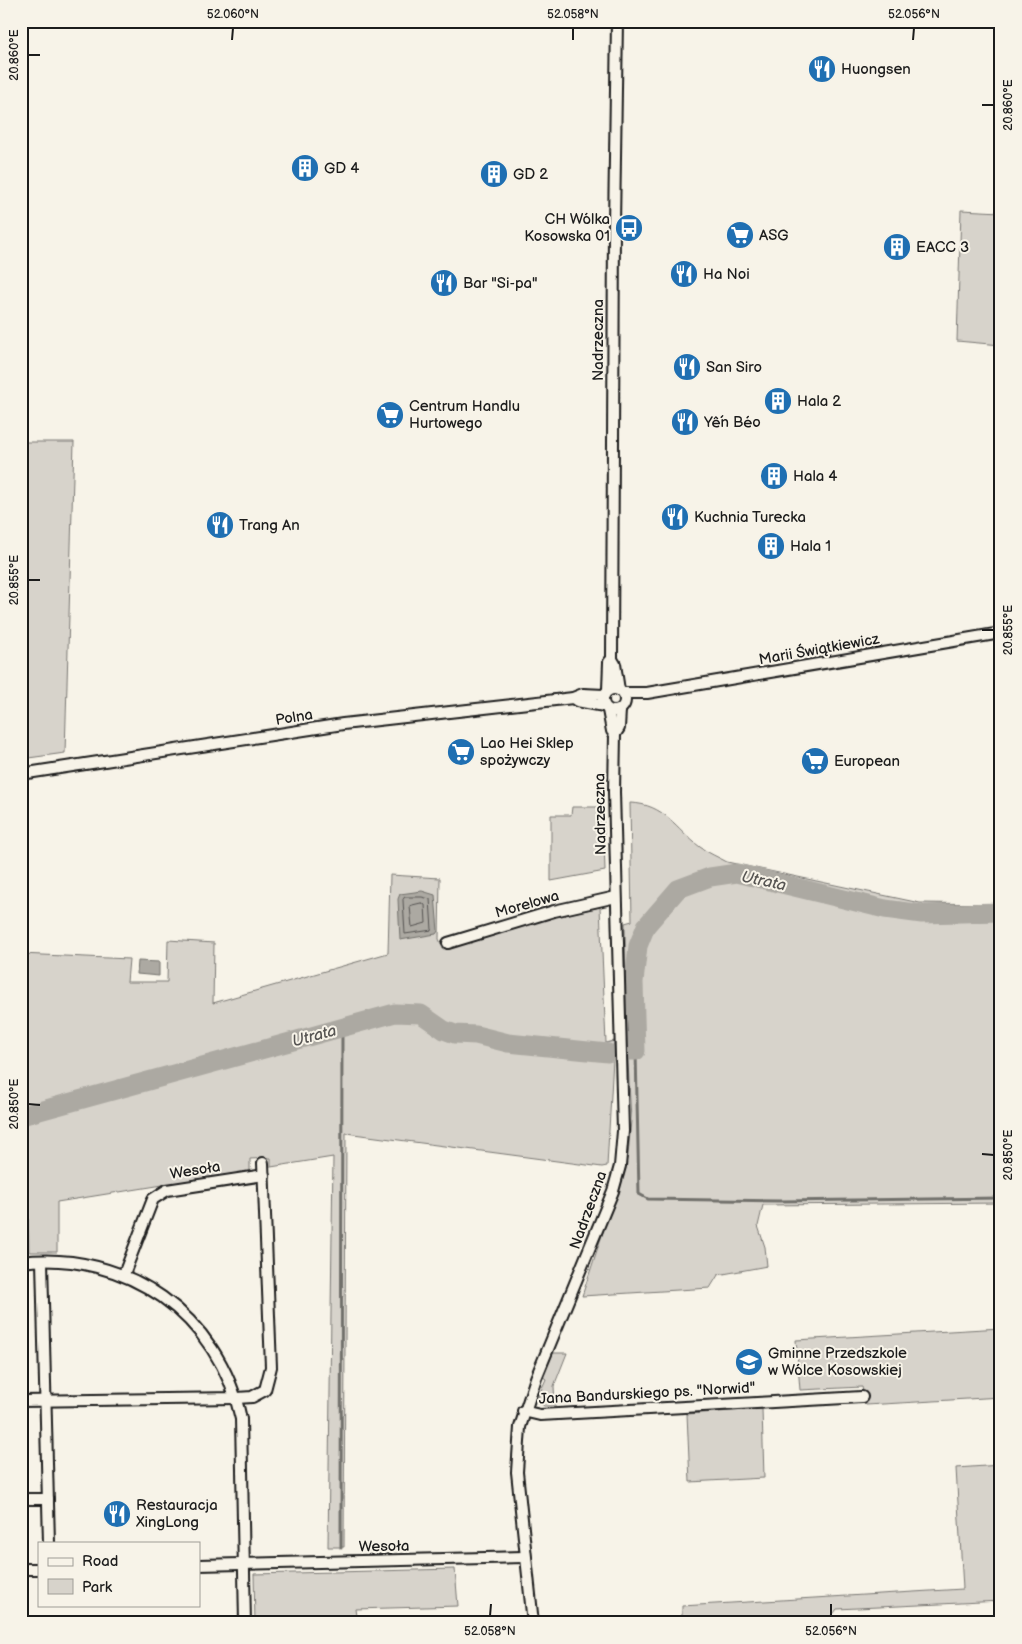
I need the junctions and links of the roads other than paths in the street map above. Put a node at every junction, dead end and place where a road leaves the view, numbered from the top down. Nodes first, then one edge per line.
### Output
1 (617, 21) edge
2 (1001, 633) edge
3 (612, 658) junction
4 (622, 699) junction
5 (606, 700) junction
6 (615, 734) junction
7 (21, 774) edge
8 (616, 897) junction
9 (448, 943) dead end
10 (263, 1163) dead end
11 (264, 1175) junction
12 (42, 1261) junction
13 (21, 1262) edge
14 (124, 1274) junction
15 (862, 1397) dead end
16 (236, 1398) junction
17 (47, 1400) junction
18 (21, 1401) edge
19 (524, 1412) junction
20 (48, 1499) junction
21 (21, 1500) edge
22 (49, 1542) edge
23 (525, 1557) junction
24 (200, 1565) edge
25 (243, 1565) junction
26 (21, 1569) edge
27 (38, 1569) edge
28 (245, 1623) edge
29 (533, 1623) edge

1 - 3 street, Nadrzeczna
2 - 4 street, Marii Świątkiewicz
3 - 4 street, Nadrzeczna
3 - 5 street, Nadrzeczna
4 - 5 street
4 - 5 street
4 - 6 street, Nadrzeczna
5 - 6 street, Nadrzeczna
5 - 7 street, Polna
6 - 8 street, Nadrzeczna
8 - 9 street, Morelowa
8 - 19 street, Nadrzeczna
10 - 11 street
11 - 14 street, Wesoła
11 - 16 street
12 - 13 street
12 - 14 street
12 - 17 street
14 - 16 street
15 - 19 street, Jana Bandurskiego ps. "Norwid"
16 - 17 street
16 - 25 street
17 - 18 street
17 - 20 street
19 - 23 street, Nadrzeczna
20 - 21 street
20 - 22 street
23 - 25 street, Wesoła
23 - 29 street, Nadrzeczna
24 - 25 street, Wesoła
25 - 28 street
26 - 27 street

